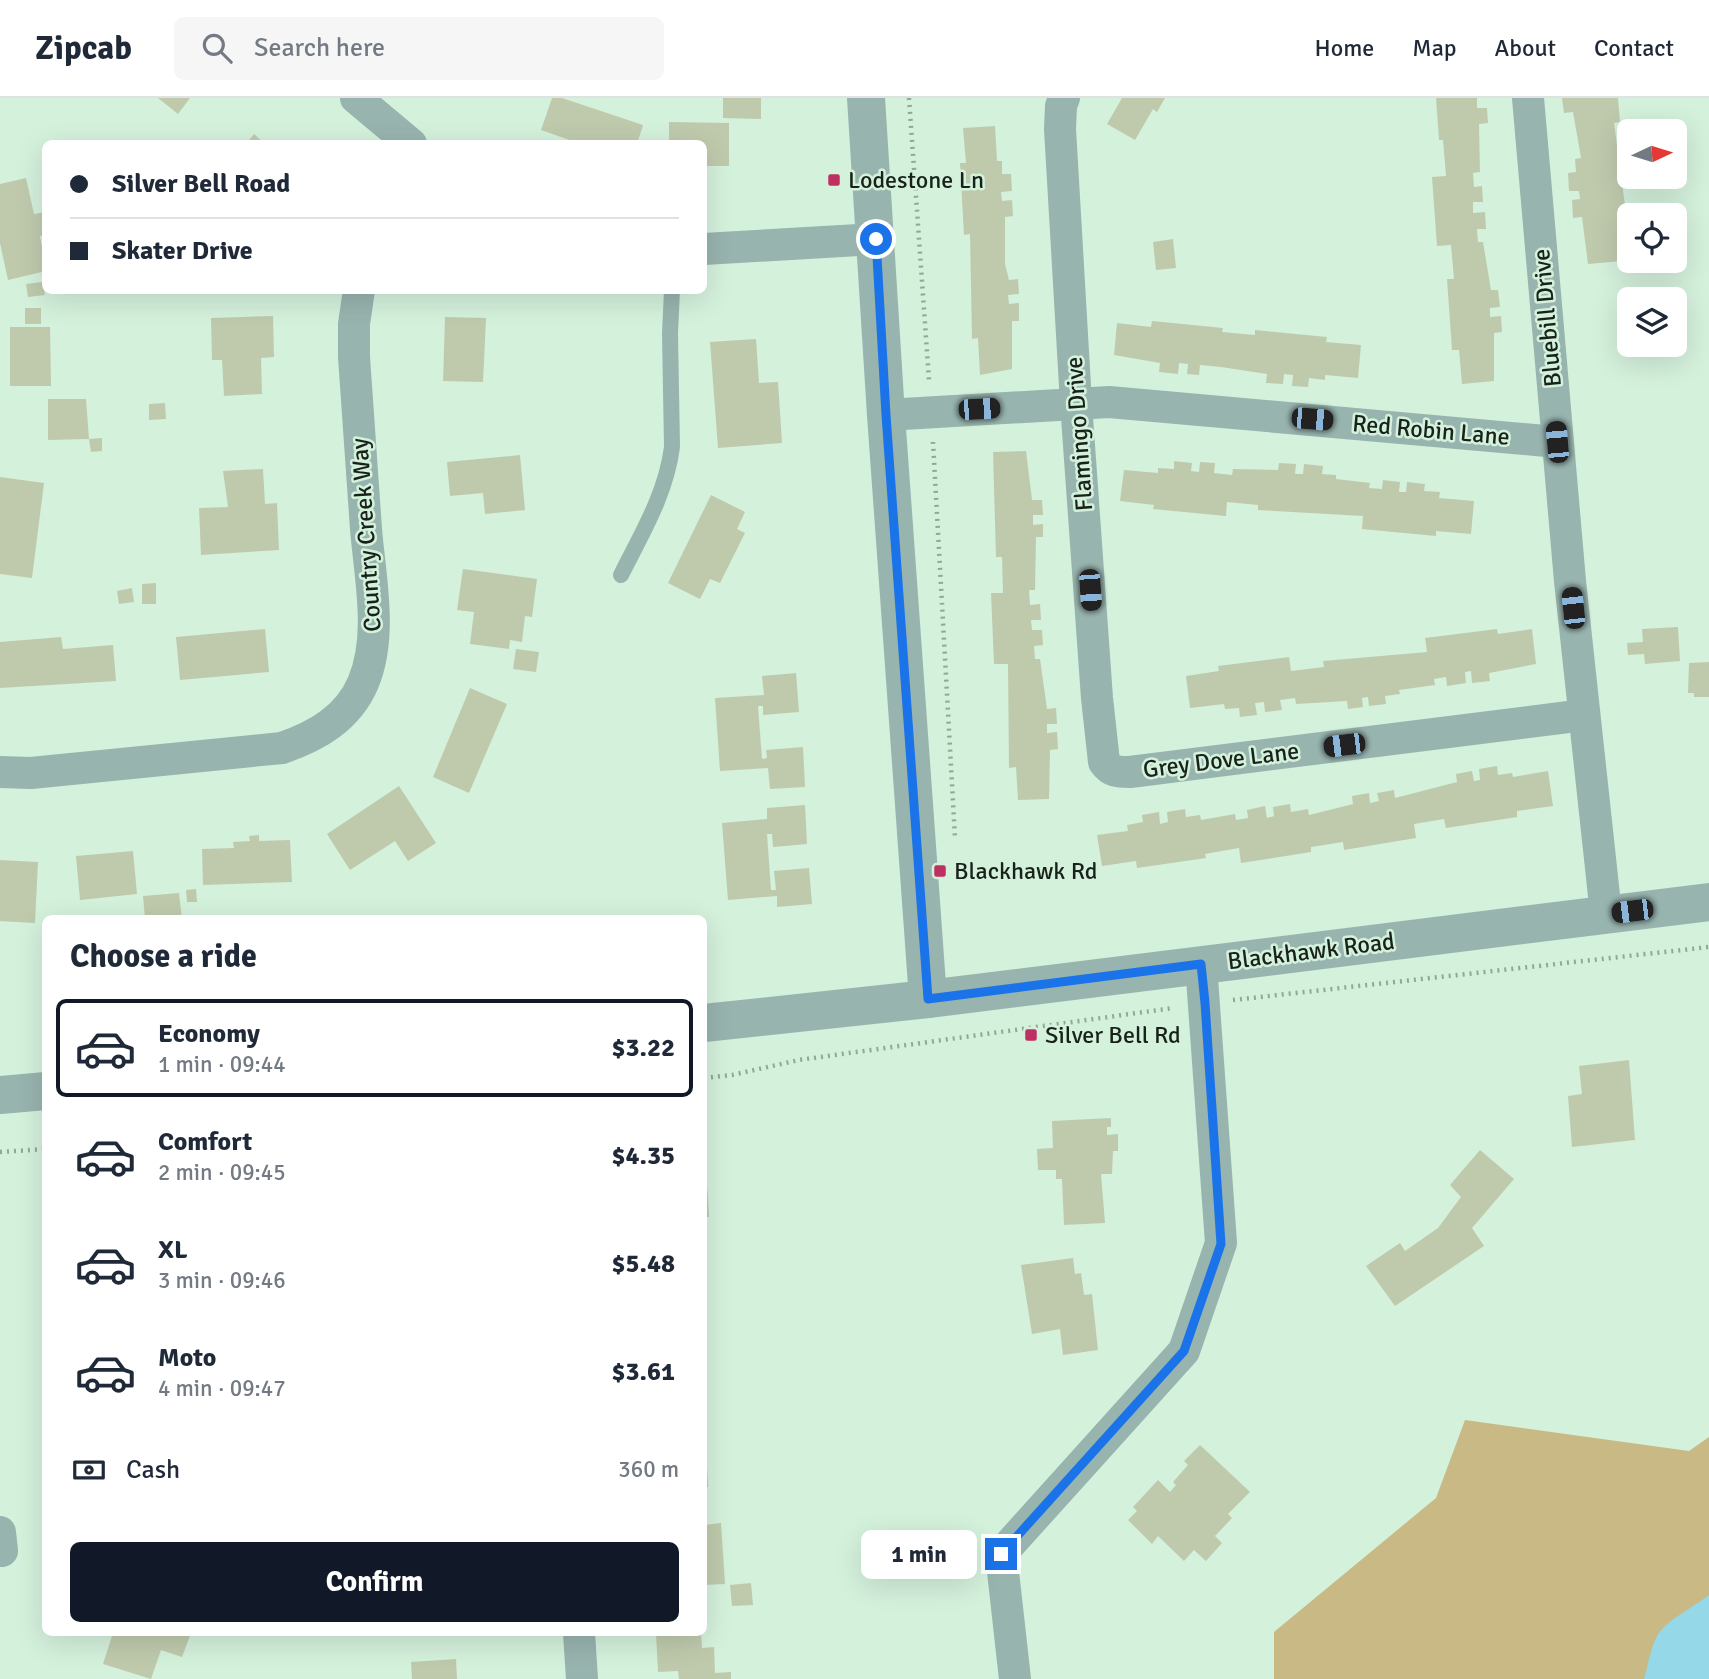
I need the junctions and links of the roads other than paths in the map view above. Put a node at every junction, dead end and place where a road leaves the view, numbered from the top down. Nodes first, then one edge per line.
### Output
1 (356, 98) edge
2 (866, 98) edge
3 (1064, 98) edge
4 (1528, 98) edge
5 (406, 140) edge
6 (876, 239) junction
7 (707, 249) edge
8 (358, 294) edge
9 (672, 294) edge
10 (1076, 403) junction
11 (886, 415) junction
12 (1557, 442) junction
13 (621, 575) dead end
14 (1584, 715) junction
15 (1109, 769) joint
16 (0, 772) edge
17 (1709, 902) edge
18 (1606, 914) junction
19 (1201, 964) junction
20 (928, 999) junction
21 (707, 1023) edge
22 (42, 1091) edge
23 (0, 1095) edge
24 (579, 1636) edge
25 (582, 1679) edge
26 (1015, 1679) edge

1 - 5 street
2 - 6 street
3 - 10 street, Flamingo Drive
4 - 12 street, Bluebill Drive
6 - 7 street
6 - 11 street
8 - 16 street, Country Creek Way
9 - 13 lane
10 - 11 street, Red Robin Lane
10 - 12 street, Red Robin Lane
10 - 15 street, Flamingo Drive
11 - 20 street
12 - 14 street, Bluebill Drive
14 - 15 street, Grey Dove Lane
14 - 18 street, Bluebill Drive
17 - 18 street, Blackhawk Road
18 - 19 street, Blackhawk Road
19 - 20 street, Blackhawk Road
19 - 26 street
20 - 21 street, Blackhawk Road
22 - 23 street
24 - 25 street

